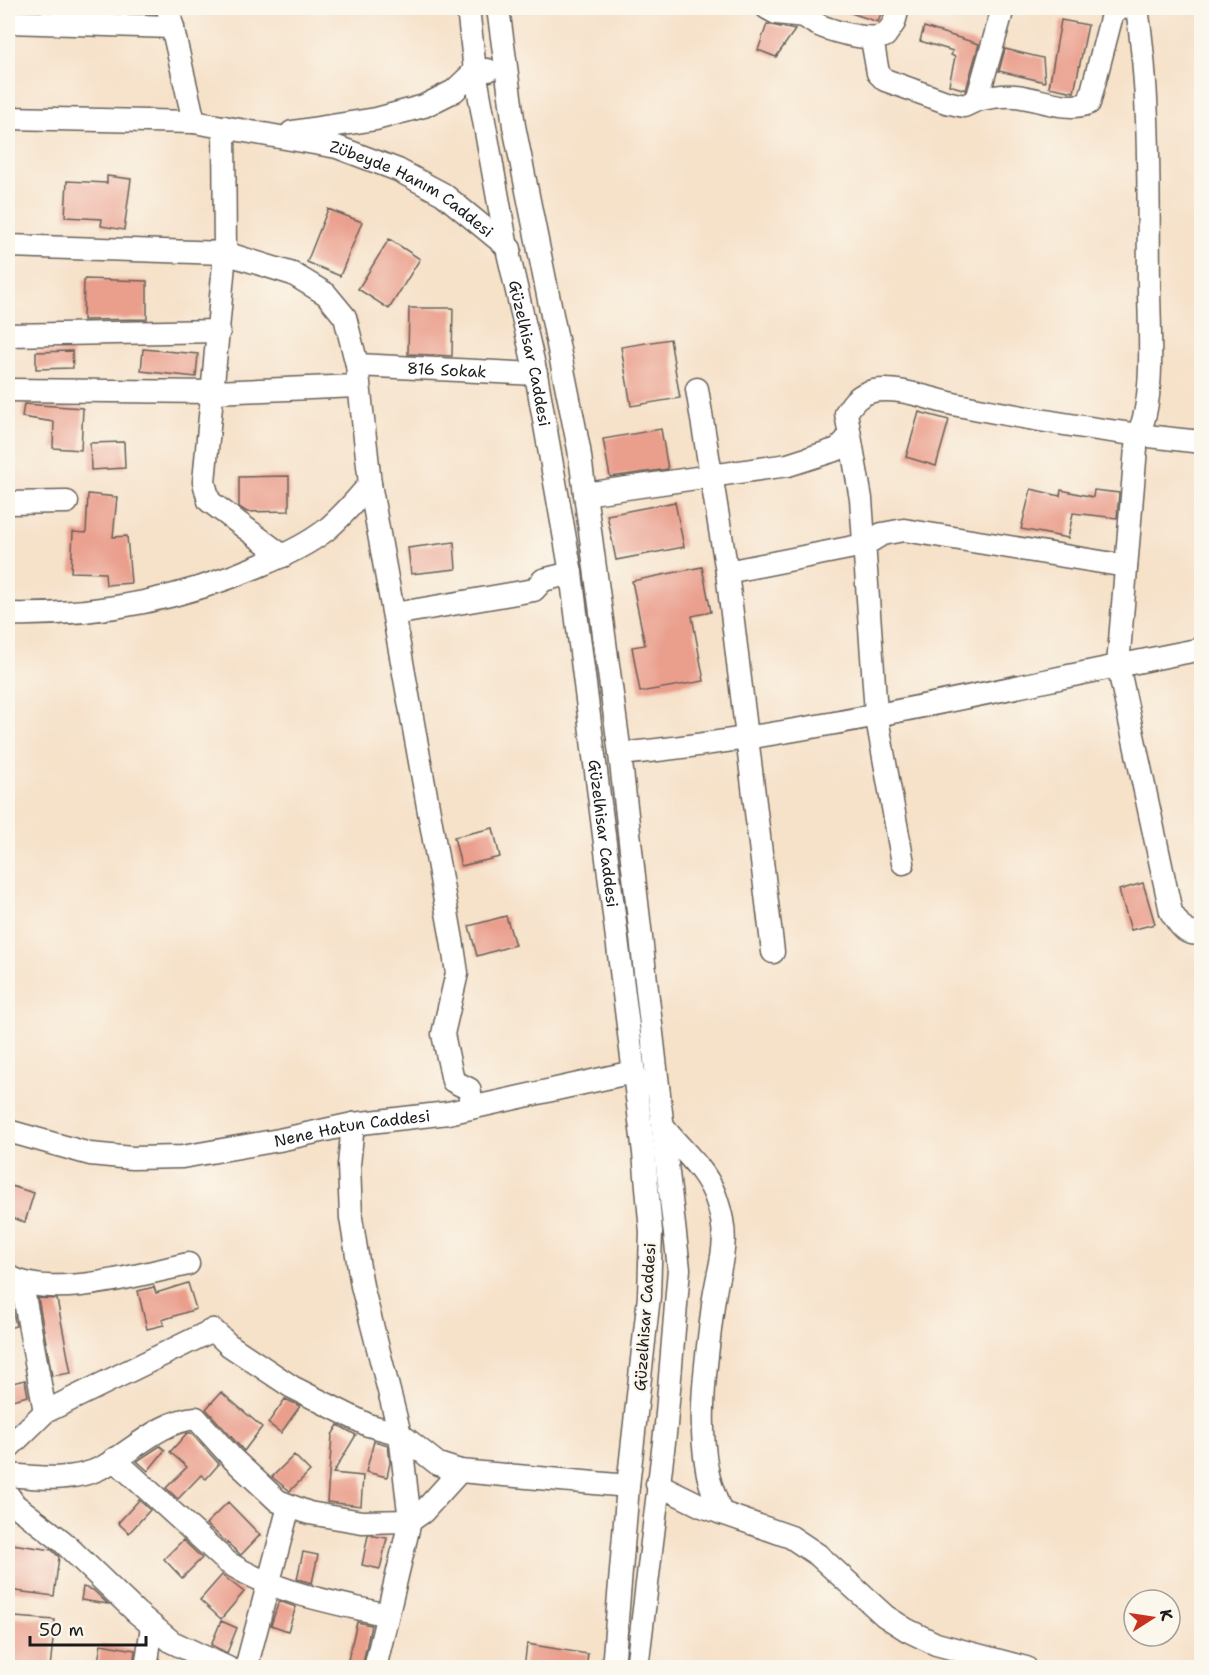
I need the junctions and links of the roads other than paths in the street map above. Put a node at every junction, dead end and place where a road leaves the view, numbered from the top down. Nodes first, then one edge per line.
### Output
1 (468, 8) edge
2 (498, 8) edge
3 (767, 8) edge
4 (898, 8) edge
5 (1003, 8) edge
6 (1122, 8) edge
7 (1137, 8) edge
8 (805, 12) edge
9 (170, 17) edge
10 (8, 22) edge
11 (872, 39) junction
12 (505, 69) junction
13 (475, 71) junction
14 (977, 99) junction
15 (8, 118) edge
16 (194, 122) junction
17 (224, 127) junction
18 (276, 135) junction
19 (8, 246) edge
20 (507, 248) junction
21 (225, 253) junction
22 (539, 255) junction
23 (219, 331) junction
24 (8, 335) edge
25 (536, 374) junction
26 (357, 375) junction
27 (697, 389) dead end
28 (8, 390) edge
29 (214, 392) junction
30 (1137, 436) junction
31 (849, 437) junction
32 (1202, 442) edge
33 (711, 476) junction
34 (370, 484) junction
35 (585, 494) junction
36 (67, 502) dead end
37 (8, 503) edge
38 (864, 545) junction
39 (283, 556) junction
40 (1126, 566) junction
41 (727, 572) junction
42 (571, 573) junction
43 (8, 614) edge
44 (394, 614) junction
45 (1202, 649) edge
46 (1118, 665) junction
47 (876, 713) junction
48 (747, 737) junction
49 (620, 754) junction
50 (903, 863) dead end
51 (1202, 933) edge
52 (773, 952) dead end
53 (633, 1072) junction
54 (473, 1107) junction
55 (352, 1124) junction
56 (664, 1129) junction
57 (8, 1131) edge
58 (188, 1264) dead end
59 (15, 1280) edge
60 (45, 1412) junction
61 (400, 1434) junction
62 (8, 1448) edge
63 (114, 1459) junction
64 (460, 1471) junction
65 (8, 1475) edge
66 (657, 1484) junction
67 (628, 1485) junction
68 (8, 1495) edge
69 (289, 1506) junction
70 (721, 1513) junction
71 (410, 1521) junction
72 (269, 1586) junction
73 (387, 1615) junction
74 (152, 1626) junction
75 (146, 1668) edge
76 (228, 1668) edge
77 (246, 1668) edge
78 (375, 1668) edge
79 (613, 1668) edge
80 (637, 1668) edge
81 (1026, 1668) edge

1 - 13 street, Güzelhisar Caddesi
2 - 12 street, Güzelhisar Caddesi
3 - 8 street
4 - 11 street
5 - 14 street
6 - 14 street
7 - 30 street
8 - 11 street
9 - 10 street
9 - 16 street
11 - 14 street
12 - 13 street
12 - 22 street, Güzelhisar Caddesi
13 - 18 street, Zübeyde Hanım Caddesi
13 - 20 street, Güzelhisar Caddesi
15 - 16 street, Zübeyde Hanım Caddesi
16 - 17 street, Zübeyde Hanım Caddesi
17 - 18 street, Zübeyde Hanım Caddesi
17 - 21 street
18 - 20 street, Zübeyde Hanım Caddesi
19 - 21 street
20 - 22 street, Zübeyde Hanım Caddesi
20 - 25 street, Güzelhisar Caddesi
21 - 23 street
21 - 26 street
22 - 35 street, Güzelhisar Caddesi
23 - 24 street
23 - 29 street
25 - 26 street, 816 Sokak
25 - 42 street, Güzelhisar Caddesi
26 - 29 street
26 - 34 street
27 - 33 street
28 - 29 street
29 - 39 street
30 - 31 street
30 - 32 street
30 - 40 street
31 - 33 street
31 - 38 street
33 - 35 street
33 - 41 street
34 - 39 street
34 - 44 street
35 - 49 street, Güzelhisar Caddesi
36 - 37 street
38 - 40 street
38 - 41 street
38 - 47 street
39 - 43 street
40 - 46 street
41 - 48 street
42 - 44 street
42 - 53 street, Güzelhisar Caddesi
44 - 54 street
45 - 46 street
46 - 47 street
46 - 51 street
47 - 48 street
47 - 50 street
48 - 49 street
48 - 52 street
49 - 56 street, Güzelhisar Caddesi
53 - 54 street, Nene Hatun Caddesi
53 - 56 street
53 - 67 street, Güzelhisar Caddesi
54 - 55 street, Nene Hatun Caddesi
55 - 57 street, Nene Hatun Caddesi
55 - 61 street
56 - 66 street, Güzelhisar Caddesi
56 - 70 street
58 - 59 street
59 - 60 street
60 - 61 street
60 - 62 street
61 - 64 street
61 - 71 street
63 - 65 street
63 - 69 street
63 - 72 street
64 - 67 street
64 - 71 street
66 - 70 street
66 - 80 street, Güzelhisar Caddesi
67 - 79 street, Güzelhisar Caddesi
68 - 74 street
69 - 71 street
69 - 72 street
70 - 81 street
71 - 73 street
72 - 73 street
72 - 77 street
73 - 78 street
74 - 75 street
74 - 76 street

